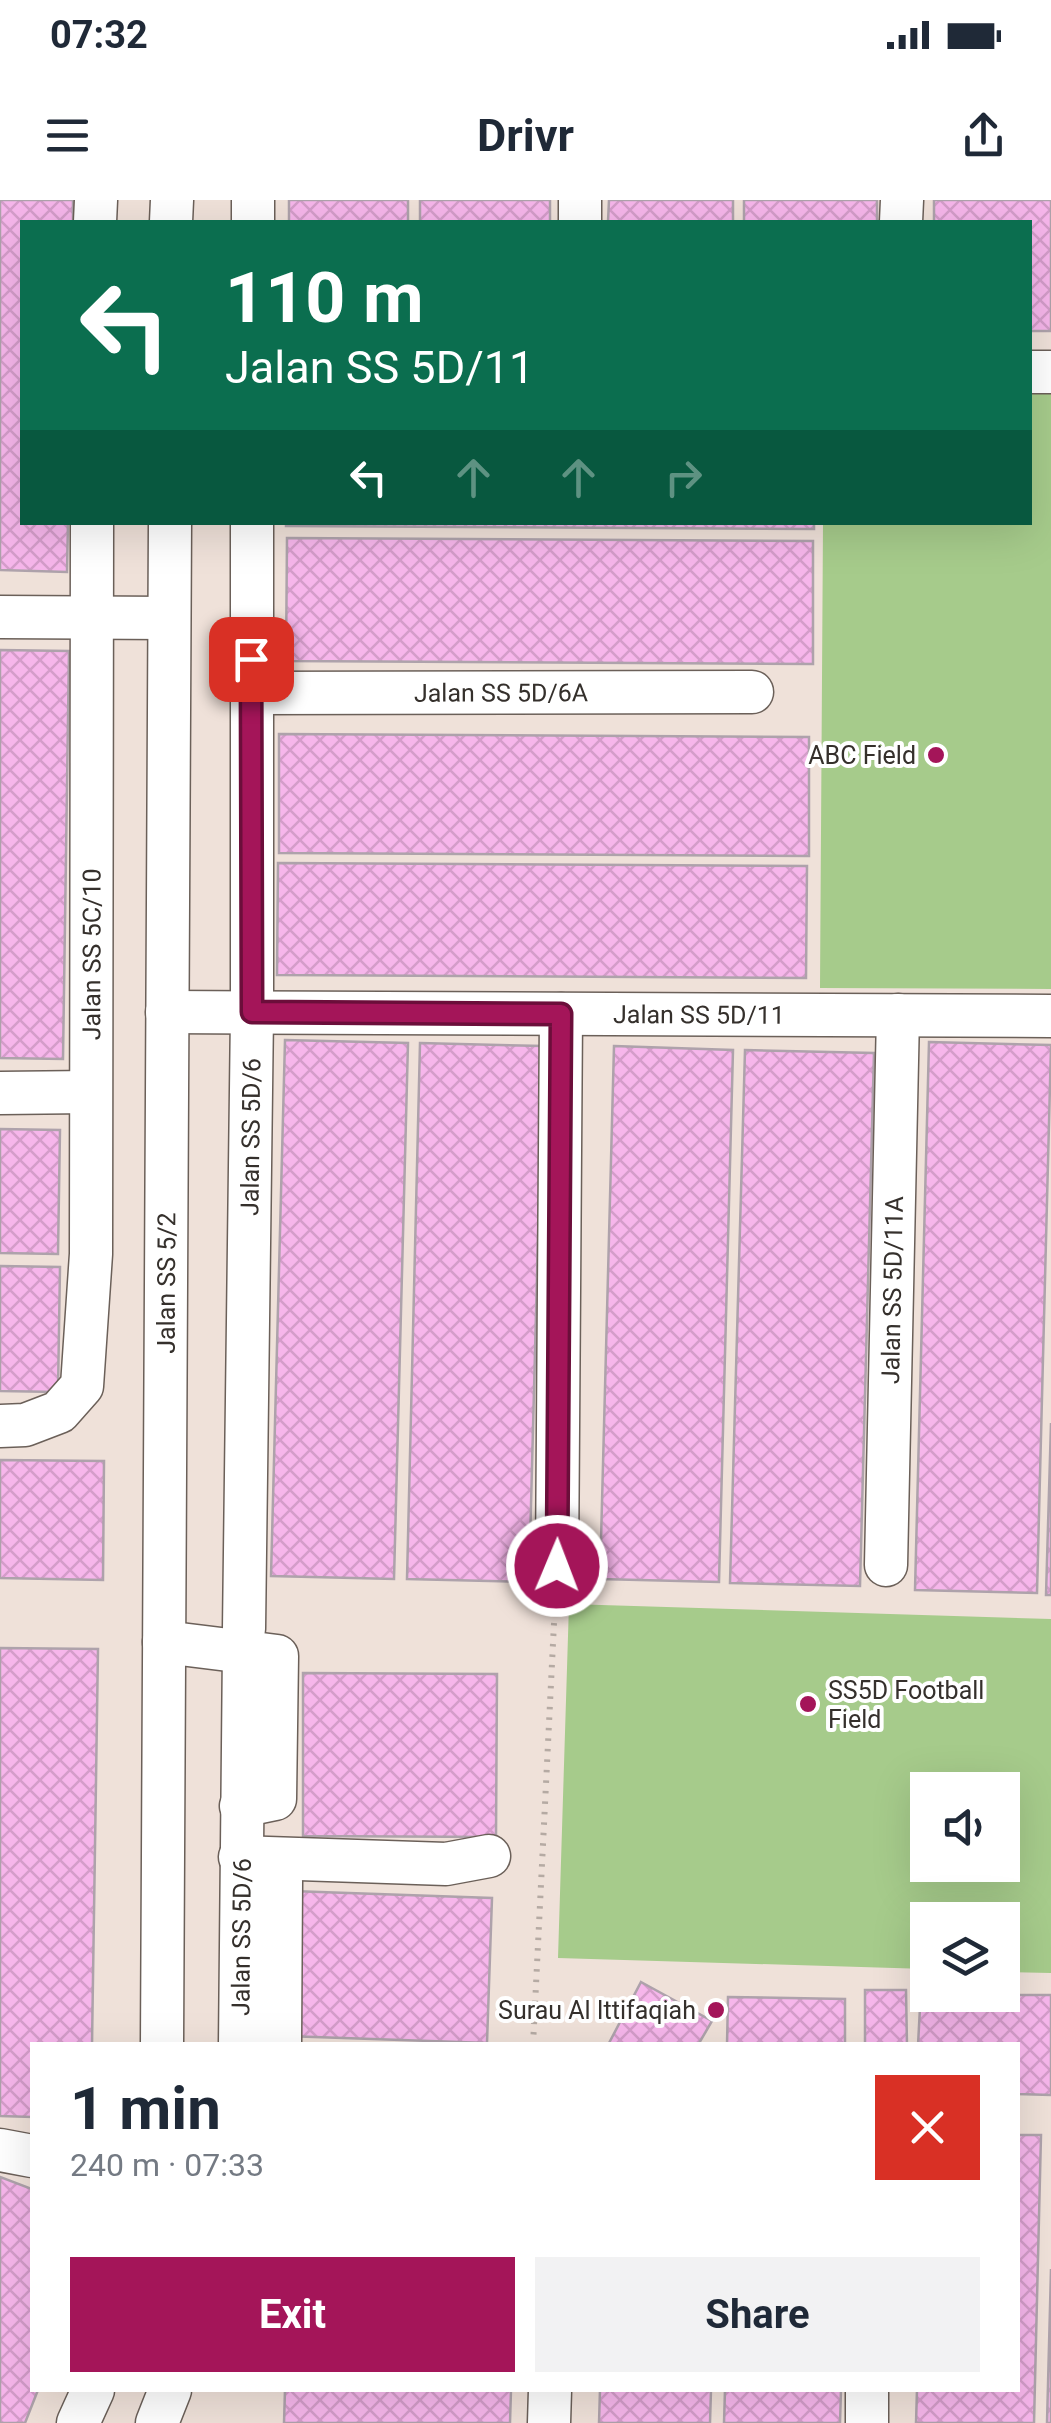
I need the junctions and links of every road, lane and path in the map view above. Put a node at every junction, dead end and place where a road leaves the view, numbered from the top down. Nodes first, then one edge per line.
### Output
1 (92, 525) edge
2 (170, 525) edge
3 (252, 525) edge
4 (0, 618) edge
5 (169, 618) junction
6 (92, 621) junction
7 (752, 692) dead end
8 (251, 694) junction
9 (168, 1012) junction
10 (252, 1012) junction
11 (561, 1014) junction
12 (898, 1016) junction
13 (1051, 1016) edge
14 (90, 1092) junction
15 (0, 1093) edge
16 (0, 1426) edge
17 (886, 1564) dead end
18 (557, 1566) joint
19 (244, 1639) junction
20 (164, 1642) junction
21 (490, 1856) dead end
22 (240, 1857) junction
23 (281, 1881) dead end
24 (162, 2042) edge
25 (240, 2042) edge
26 (280, 2042) edge
27 (534, 2042) edge
28 (0, 2150) edge
29 (30, 2156) edge
30 (92, 2392) edge
31 (169, 2392) edge
32 (550, 2392) edge
33 (867, 2392) edge
34 (78, 2423) edge
35 (157, 2423) edge
36 (550, 2423) edge
37 (867, 2423) edge

1 - 6 street, Jalan SS 5C/10
2 - 5 street, Jalan SS 5/2
3 - 8 street, Jalan SS 5D/6
4 - 6 street
5 - 6 street
5 - 9 street, Jalan SS 5/2
6 - 14 street, Jalan SS 5C/10
7 - 8 street, Jalan SS 5D/6A
8 - 10 street, Jalan SS 5D/6
9 - 10 street, Jalan SS 5D/11
9 - 20 street, Jalan SS 5/2
10 - 11 street, Jalan SS 5D/11
10 - 19 street, Jalan SS 5D/6
11 - 12 street, Jalan SS 5D/11
11 - 18 street
12 - 13 street, Jalan SS 5D/11
12 - 17 street, Jalan SS 5D/11A
14 - 15 street
14 - 16 street, Jalan SS 5C/10
18 - 27 path
19 - 20 street
19 - 22 street, Jalan SS 5D/6
20 - 24 street, Jalan SS 5/2
21 - 22 street
22 - 25 street, Jalan SS 5D/6
23 - 26 street
28 - 29 street
30 - 34 street
31 - 35 street
32 - 36 street
33 - 37 street

